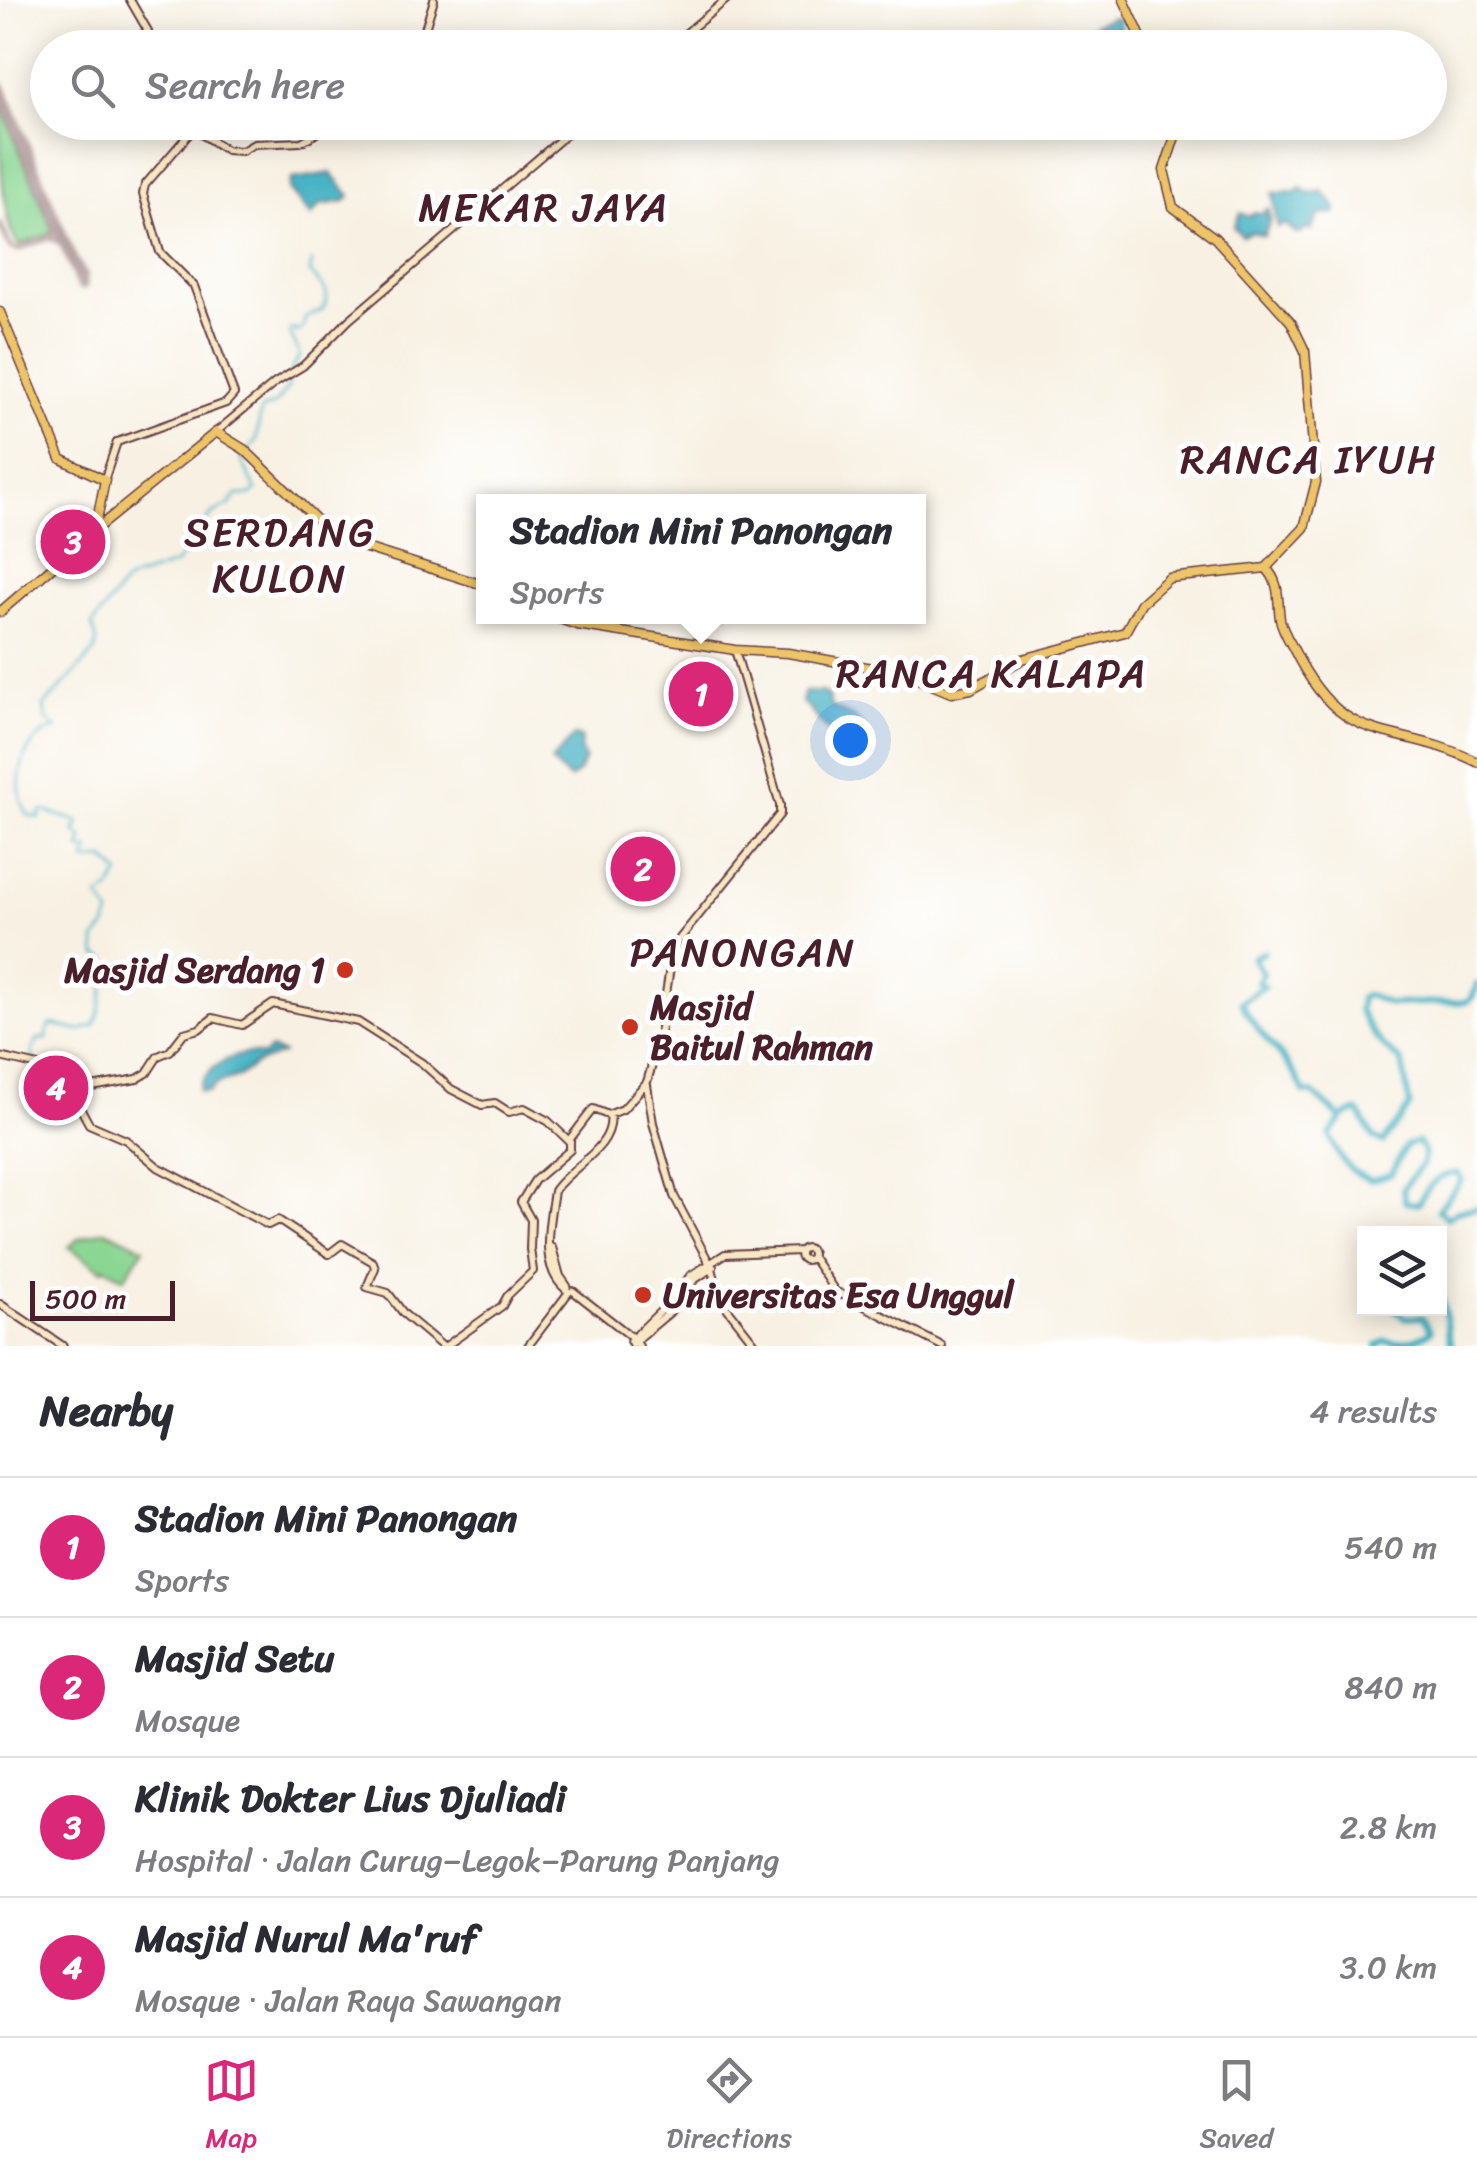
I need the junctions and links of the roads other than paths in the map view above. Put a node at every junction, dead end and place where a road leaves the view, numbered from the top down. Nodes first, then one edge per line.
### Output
1 (130, 0) edge
2 (726, 0) edge
3 (1124, 0) edge
4 (433, 2) edge
5 (147, 30) edge
6 (424, 30) edge
7 (690, 30) edge
8 (1138, 30) edge
9 (181, 140) edge
10 (213, 140) edge
11 (302, 140) edge
12 (560, 140) edge
13 (1174, 140) edge
14 (0, 312) edge
15 (216, 432) junction
16 (105, 478) junction
17 (95, 530) junction
18 (1266, 568) junction
19 (476, 582) edge
20 (0, 612) edge
21 (577, 624) edge
22 (735, 650) junction
23 (1477, 762) edge
24 (0, 1057) edge
25 (646, 1085) junction
26 (63, 1092) junction
27 (612, 1114) junction
28 (570, 1142) junction
29 (810, 1258) junction
30 (711, 1266) junction
31 (571, 1291) junction
32 (0, 1304) edge
33 (636, 1341) edge
34 (63, 1346) edge
35 (442, 1346) edge
36 (528, 1346) edge
37 (757, 1346) edge
38 (932, 1346) edge
39 (942, 1346) edge

1 - 5 street
2 - 7 street
3 - 8 main road
4 - 6 street
9 - 16 street
10 - 11 street
12 - 15 street
13 - 18 main road
14 - 16 main road
15 - 17 main road
15 - 19 main road
16 - 17 main road
17 - 20 main road
18 - 22 main road
18 - 23 main road
21 - 22 main road
22 - 25 street
24 - 26 street
25 - 27 street
25 - 30 street
26 - 28 street
26 - 35 street
27 - 28 street
27 - 31 street
28 - 35 street
29 - 30 street
29 - 38 street
29 - 39 street
30 - 33 street
30 - 37 street
31 - 33 street
31 - 33 street
31 - 36 street
32 - 34 street

